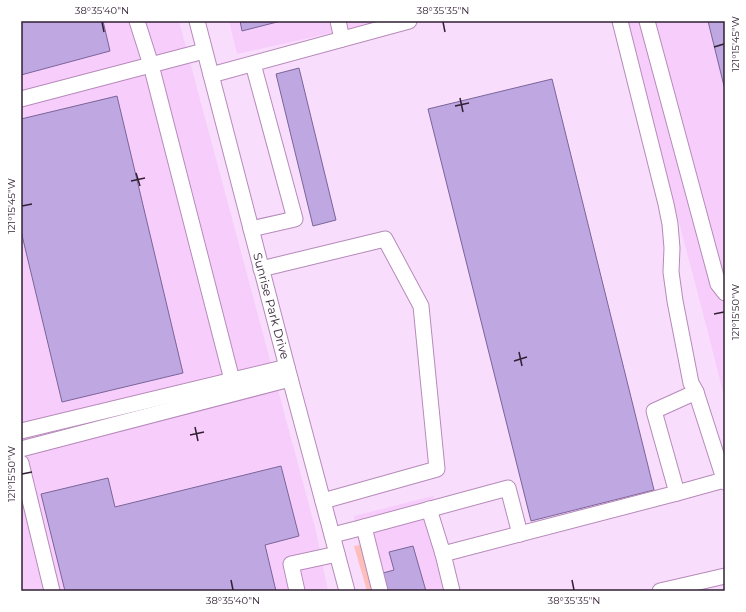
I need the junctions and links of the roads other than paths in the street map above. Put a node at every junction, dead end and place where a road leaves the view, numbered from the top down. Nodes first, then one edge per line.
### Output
1 (137, 21) edge
2 (197, 21) edge
3 (338, 21) edge
4 (409, 21) edge
5 (620, 21) edge
6 (647, 21) edge
7 (342, 39) junction
8 (204, 51) junction
9 (253, 64) junction
10 (152, 65) junction
11 (211, 75) junction
12 (21, 100) edge
13 (251, 229) junction
14 (261, 270) junction
15 (725, 293) edge
16 (288, 373) junction
17 (232, 380) junction
18 (696, 392) junction
19 (21, 430) edge
20 (21, 449) edge
21 (21, 463) edge
22 (725, 481) edge
23 (677, 493) junction
24 (323, 501) junction
25 (430, 509) junction
26 (364, 527) junction
27 (520, 534) junction
28 (332, 535) junction
29 (337, 554) junction
30 (443, 554) junction
31 (725, 576) edge
32 (52, 591) edge
33 (297, 591) edge
34 (347, 591) edge
35 (380, 591) edge
36 (452, 591) edge
37 (660, 591) edge

1 - 10 street
2 - 8 street, Sunrise Park Drive
3 - 7 street
4 - 7 street
5 - 18 street
6 - 15 street
7 - 9 street
8 - 10 street
8 - 11 street, Sunrise Park Drive
9 - 11 street
9 - 13 street
10 - 12 street
10 - 17 street
11 - 13 street, Sunrise Park Drive
13 - 14 street, Sunrise Park Drive
14 - 16 street, Sunrise Park Drive
14 - 24 street
16 - 17 street
16 - 20 street
16 - 24 street, Sunrise Park Drive
17 - 19 street
18 - 22 street
18 - 23 street
21 - 32 street
22 - 23 street
23 - 27 street
24 - 28 street, Sunrise Park Drive
25 - 26 street
25 - 27 street
25 - 30 street
26 - 28 street
26 - 35 street
27 - 30 street
28 - 29 street, Sunrise Park Drive
29 - 33 street
29 - 34 street, Sunrise Park Drive
30 - 36 street
31 - 37 street

